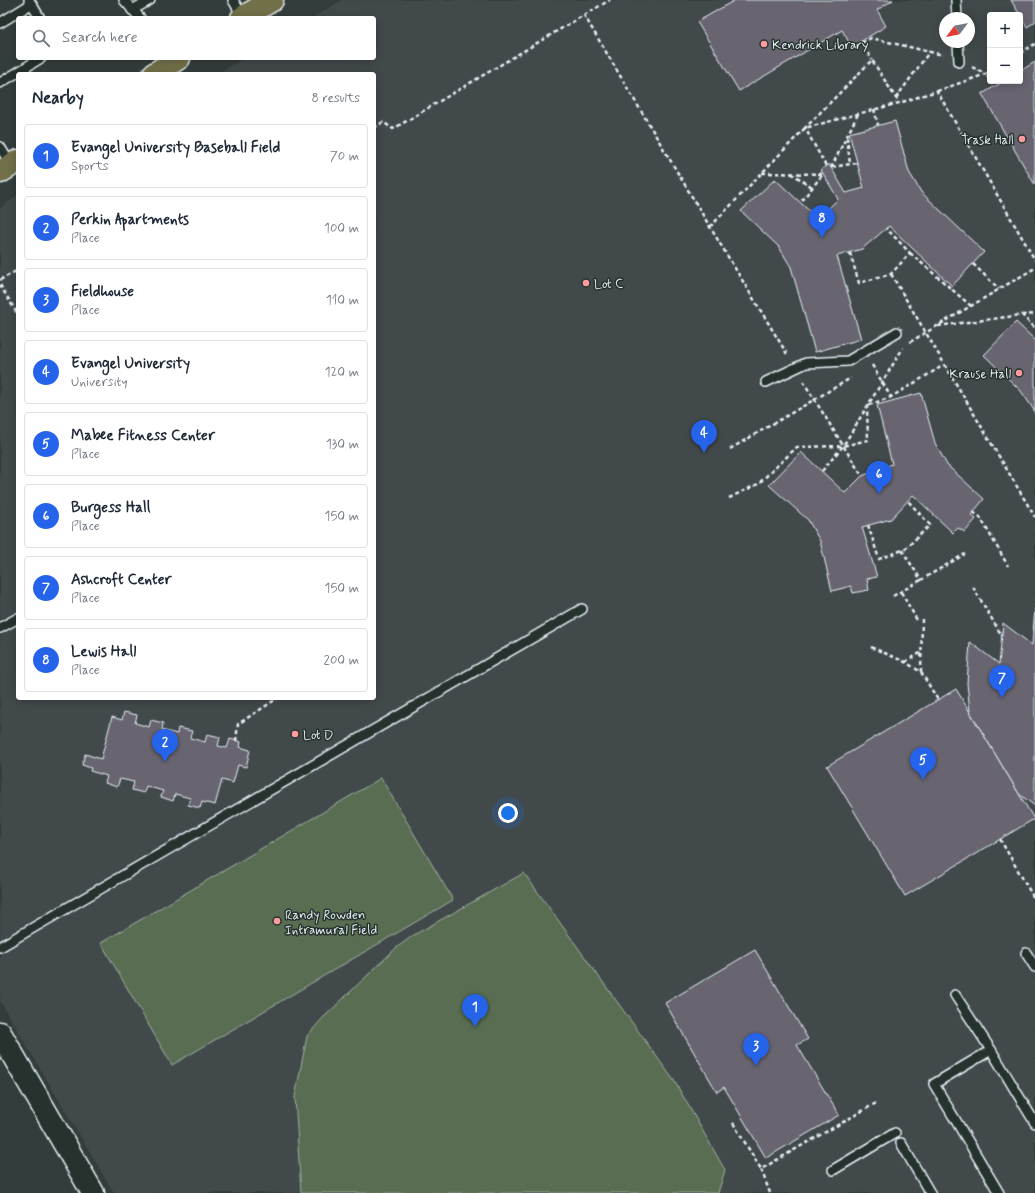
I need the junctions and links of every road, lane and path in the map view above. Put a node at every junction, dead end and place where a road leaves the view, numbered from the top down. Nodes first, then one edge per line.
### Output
1 (124, 0) edge
2 (150, 0) edge
3 (272, 0) edge
4 (610, 0) edge
5 (956, 0) edge
6 (30, 2) edge
7 (132, 10) junction
8 (239, 12) edge
9 (957, 12) edge
10 (584, 15) junction
11 (39, 16) edge
12 (138, 16) edge
13 (0, 23) edge
14 (1035, 44) edge
15 (958, 48) edge
16 (930, 51) junction
17 (1023, 51) edge
18 (38, 60) edge
19 (872, 60) junction
20 (959, 62) junction
21 (18, 72) edge
22 (16, 73) edge
23 (986, 74) joint
24 (0, 83) edge
25 (992, 84) edge
26 (994, 87) dead end
27 (937, 91) junction
28 (896, 98) junction
29 (899, 103) junction
30 (874, 109) junction
31 (858, 113) junction
32 (878, 125) dead end
33 (376, 127) edge
34 (805, 128) junction
35 (847, 136) junction
36 (857, 163) dead end
37 (850, 164) junction
38 (826, 166) dead end
39 (762, 173) junction
40 (791, 173) junction
41 (812, 188) junction
42 (800, 203) dead end
43 (710, 228) junction
44 (886, 228) dead end
45 (850, 253) dead end
46 (910, 253) junction
47 (1035, 260) edge
48 (972, 264) dead end
49 (16, 271) edge
50 (891, 274) junction
51 (0, 280) edge
52 (0, 285) edge
53 (999, 289) dead end
54 (971, 306) dead end
55 (16, 312) edge
56 (1035, 314) edge
57 (1022, 315) junction
58 (936, 326) dead end
59 (1035, 328) edge
60 (896, 332) dead end
61 (904, 346) dead end
62 (872, 365) dead end
63 (944, 366) junction
64 (795, 368) junction
65 (766, 382) dead end
66 (882, 382) junction
67 (891, 397) junction
68 (867, 406) junction
69 (843, 446) junction
70 (822, 471) dead end
71 (862, 476) dead end
72 (729, 498) dead end
73 (908, 501) dead end
74 (973, 512) dead end
75 (1035, 516) edge
76 (868, 525) dead end
77 (902, 550) junction
78 (964, 554) dead end
79 (1008, 566) dead end
80 (921, 580) junction
81 (973, 587) dead end
82 (901, 592) junction
83 (893, 596) dead end
84 (582, 609) dead end
85 (922, 617) dead end
86 (16, 619) edge
87 (918, 620) dead end
88 (0, 628) edge
89 (1002, 636) dead end
90 (871, 647) dead end
91 (922, 652) junction
92 (905, 662) junction
93 (921, 672) junction
94 (275, 700) edge
95 (938, 700) dead end
96 (236, 741) dead end
97 (1000, 839) dead end
98 (1035, 900) edge
99 (0, 948) edge
100 (1026, 953) dead end
101 (1035, 967) edge
102 (955, 995) dead end
103 (0, 1033) edge
104 (992, 1050) junction
105 (878, 1102) dead end
106 (733, 1123) dead end
107 (1035, 1124) edge
108 (895, 1133) dead end
109 (901, 1144) dead end
110 (761, 1169) junction
111 (833, 1170) dead end
112 (93, 1193) edge
113 (770, 1193) edge
114 (930, 1193) edge
115 (999, 1193) edge

1 - 7 lane
2 - 7 lane
3 - 8 main road
4 - 10 path
5 - 9 lane
6 - 11 lane
6 - 13 lane
7 - 12 lane
10 - 33 path
10 - 43 path
14 - 17 path
15 - 20 lane
16 - 19 path
16 - 20 path
16 - 28 path
18 - 21 lane
19 - 28 path
19 - 34 path
20 - 23 path
22 - 24 lane
23 - 27 path
25 - 26 path
27 - 29 path
27 - 47 path
28 - 29 path
29 - 30 path
30 - 31 path
30 - 32 path
31 - 34 path
31 - 35 path
34 - 38 path
34 - 39 path
35 - 37 path
35 - 37 path
36 - 37 path
39 - 40 path
39 - 43 path
40 - 41 path
40 - 41 path
41 - 42 path
43 - 64 path
44 - 46 path
45 - 50 path
46 - 50 path
46 - 54 path
48 - 53 path
49 - 51 path
50 - 63 path
52 - 55 path
56 - 57 path
57 - 58 path
57 - 59 path
60 - 64 lane
61 - 66 path
62 - 66 path
63 - 67 path
63 - 75 path
64 - 65 lane
64 - 69 path
66 - 67 path
66 - 68 path
67 - 68 path
68 - 69 path
68 - 69 path
69 - 70 path
69 - 71 path
69 - 72 path
73 - 77 path
74 - 79 path
76 - 77 path
77 - 80 path
78 - 80 path
80 - 82 path
81 - 89 path
82 - 83 path
82 - 87 path
84 - 99 lane
85 - 91 path
86 - 88 lane
90 - 92 path
91 - 92 path
91 - 93 path
92 - 93 path
93 - 95 path
94 - 96 path
97 - 98 path
100 - 101 lane
102 - 104 lane
103 - 112 main road
104 - 107 lane
104 - 115 lane
105 - 110 path
106 - 110 path
108 - 111 lane
109 - 114 lane
110 - 113 path

